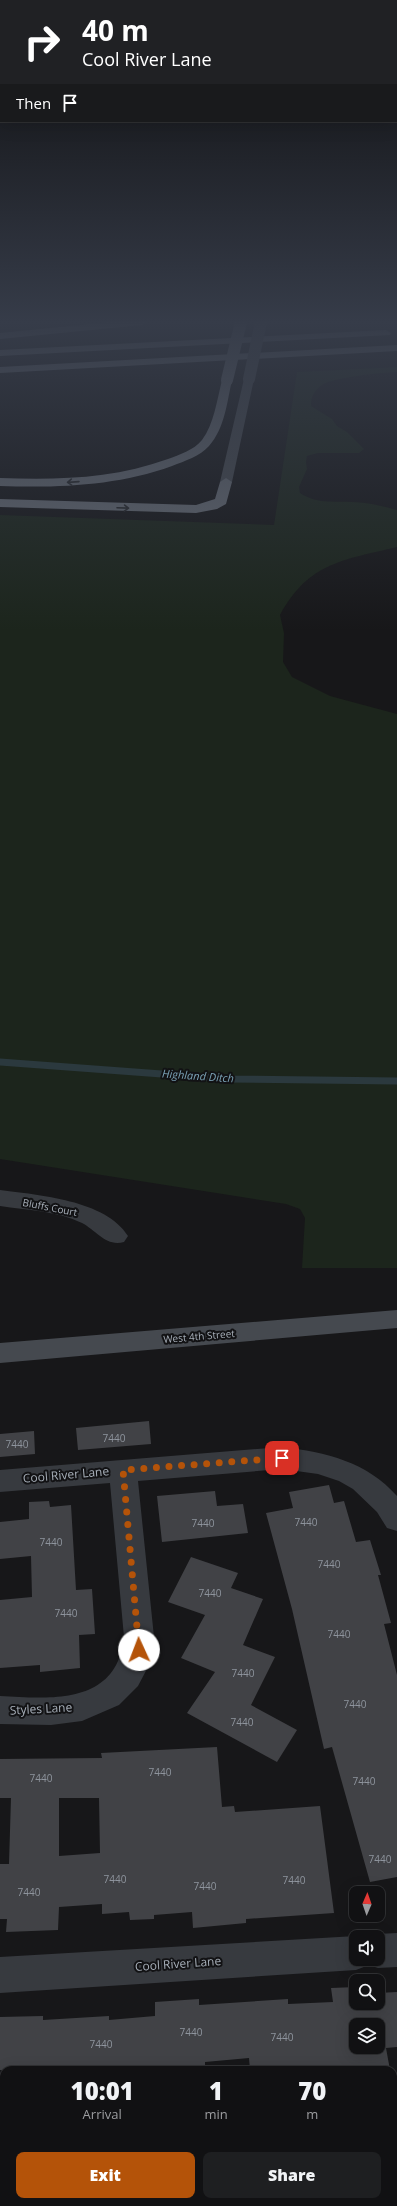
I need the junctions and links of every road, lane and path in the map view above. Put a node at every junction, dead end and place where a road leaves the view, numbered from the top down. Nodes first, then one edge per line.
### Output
1 (215, 425) edge
2 (239, 425) edge
3 (0, 482) edge
4 (226, 482) joint
5 (0, 503) edge
6 (0, 1198) edge
7 (116, 1236) dead end
8 (397, 1319) edge
9 (0, 1352) edge
10 (123, 1470) junction
11 (0, 1481) edge
12 (397, 1520) edge
13 (0, 1710) edge
14 (397, 1950) edge
15 (385, 1951) edge
16 (349, 1953) edge
17 (0, 1975) edge

1 -> 3 highway, bridge
2 - 4 main road, bridge
5 -> 4 highway
6 - 7 street, Bluffs Court
8 - 9 main road, West 4th Street
10 - 11 street, Cool River Lane
10 - 12 street, Cool River Lane
10 - 13 street, Styles Lane
14 - 15 street
16 - 17 street, Cool River Lane

